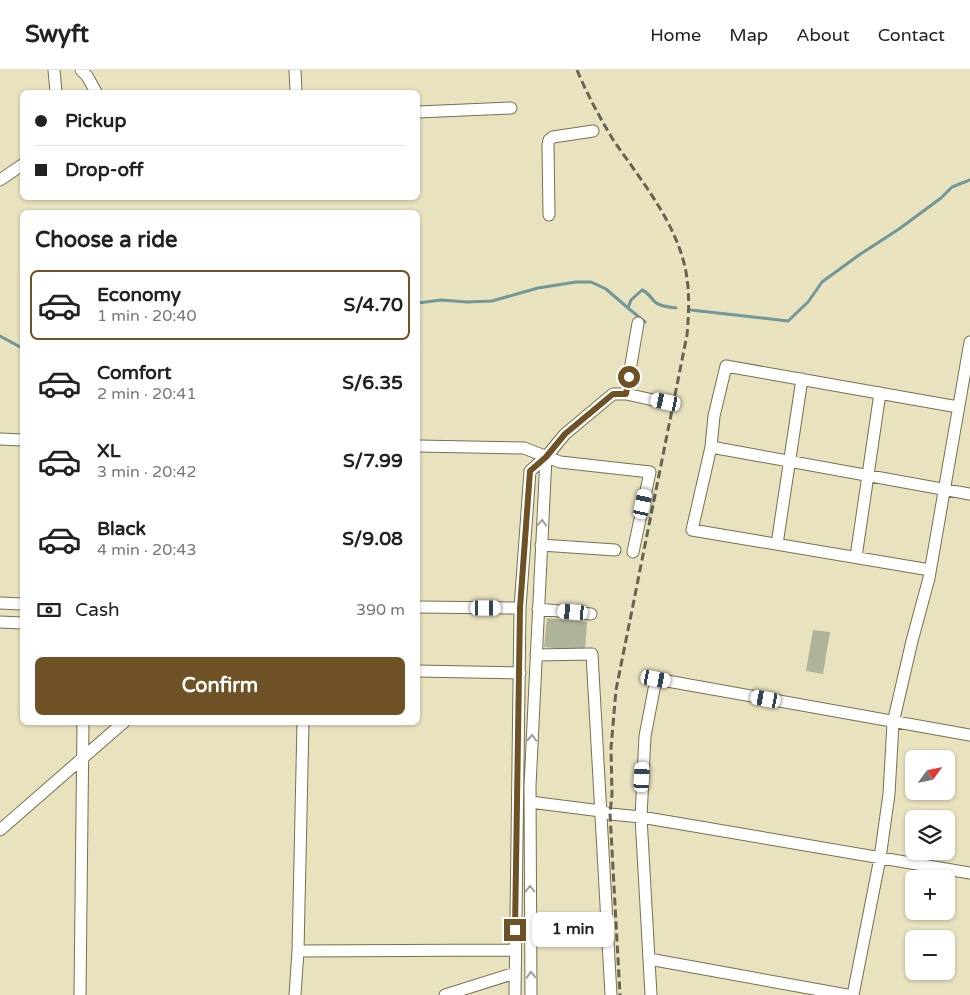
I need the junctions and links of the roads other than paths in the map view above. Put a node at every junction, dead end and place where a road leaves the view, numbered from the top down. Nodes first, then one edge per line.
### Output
1 (54, 70) edge
2 (81, 70) edge
3 (294, 70) edge
4 (56, 90) edge
5 (95, 90) edge
6 (296, 90) edge
7 (511, 108) dead end
8 (420, 112) edge
9 (593, 131) dead end
10 (20, 167) edge
11 (0, 180) edge
12 (549, 215) dead end
13 (638, 323) dead end
14 (970, 342) edge
15 (802, 379) junction
16 (626, 394) junction
17 (880, 394) junction
18 (666, 402) dead end
19 (958, 407) junction
20 (0, 439) edge
21 (20, 440) edge
22 (420, 446) edge
23 (711, 448) junction
24 (546, 457) junction
25 (789, 461) junction
26 (867, 475) junction
27 (944, 490) junction
28 (970, 494) edge
29 (777, 544) junction
30 (541, 545) junction
31 (615, 550) dead end
32 (633, 552) dead end
33 (856, 557) junction
34 (930, 570) junction
35 (0, 603) edge
36 (20, 604) edge
37 (420, 607) edge
38 (520, 608) junction
39 (538, 609) junction
40 (591, 614) dead end
41 (0, 622) edge
42 (20, 623) edge
43 (536, 654) junction
44 (420, 671) edge
45 (520, 673) junction
46 (893, 723) junction
47 (83, 725) edge
48 (120, 725) edge
49 (303, 725) edge
50 (970, 736) edge
51 (83, 757) junction
52 (530, 802) junction
53 (601, 811) junction
54 (641, 817) junction
55 (0, 830) edge
56 (880, 858) junction
57 (970, 874) edge
58 (515, 950) junction
59 (298, 951) junction
60 (649, 960) junction
61 (515, 974) junction
62 (80, 995) edge
63 (295, 995) edge
64 (444, 995) edge
65 (514, 995) edge
66 (531, 995) edge
67 (611, 995) edge
68 (651, 995) edge
69 (847, 995) edge
70 (853, 995) edge

1 - 4 street
2 - 5 street
3 - 6 street
7 - 8 street
9 - 12 street
10 - 11 street
13 - 16 street
14 - 19 street
15 - 17 street
15 - 23 street
15 - 25 street
16 - 18 street
16 - 24 street
17 - 19 street
17 - 26 street
19 - 27 street
20 - 21 street
22 - 24 street
23 - 25 street
23 - 29 street
30 -> 24 street
24 - 32 street
24 - 38 street
25 - 26 street
25 - 29 street
26 - 27 street
26 - 33 street
27 - 28 street
27 - 34 street
29 - 33 street
30 - 31 street
30 - 39 street
33 - 34 street
34 - 46 street
35 - 36 street
37 - 38 street
38 - 45 street
39 - 40 street
39 - 43 street
41 - 42 street
52 -> 43 street
43 - 53 street
44 - 45 street
45 - 58 street
46 - 50 street
46 - 54 street
46 - 56 street
47 - 51 street
48 - 51 street
49 - 59 street
51 - 55 street
51 - 62 street
52 - 53 street
66 -> 52 street
53 - 54 street
53 - 67 street
54 - 56 street
54 - 60 street
56 - 57 street
56 - 70 street
58 - 59 street
58 - 61 street
59 - 63 street
60 - 68 street
60 - 69 street
61 - 64 street
61 - 65 street

